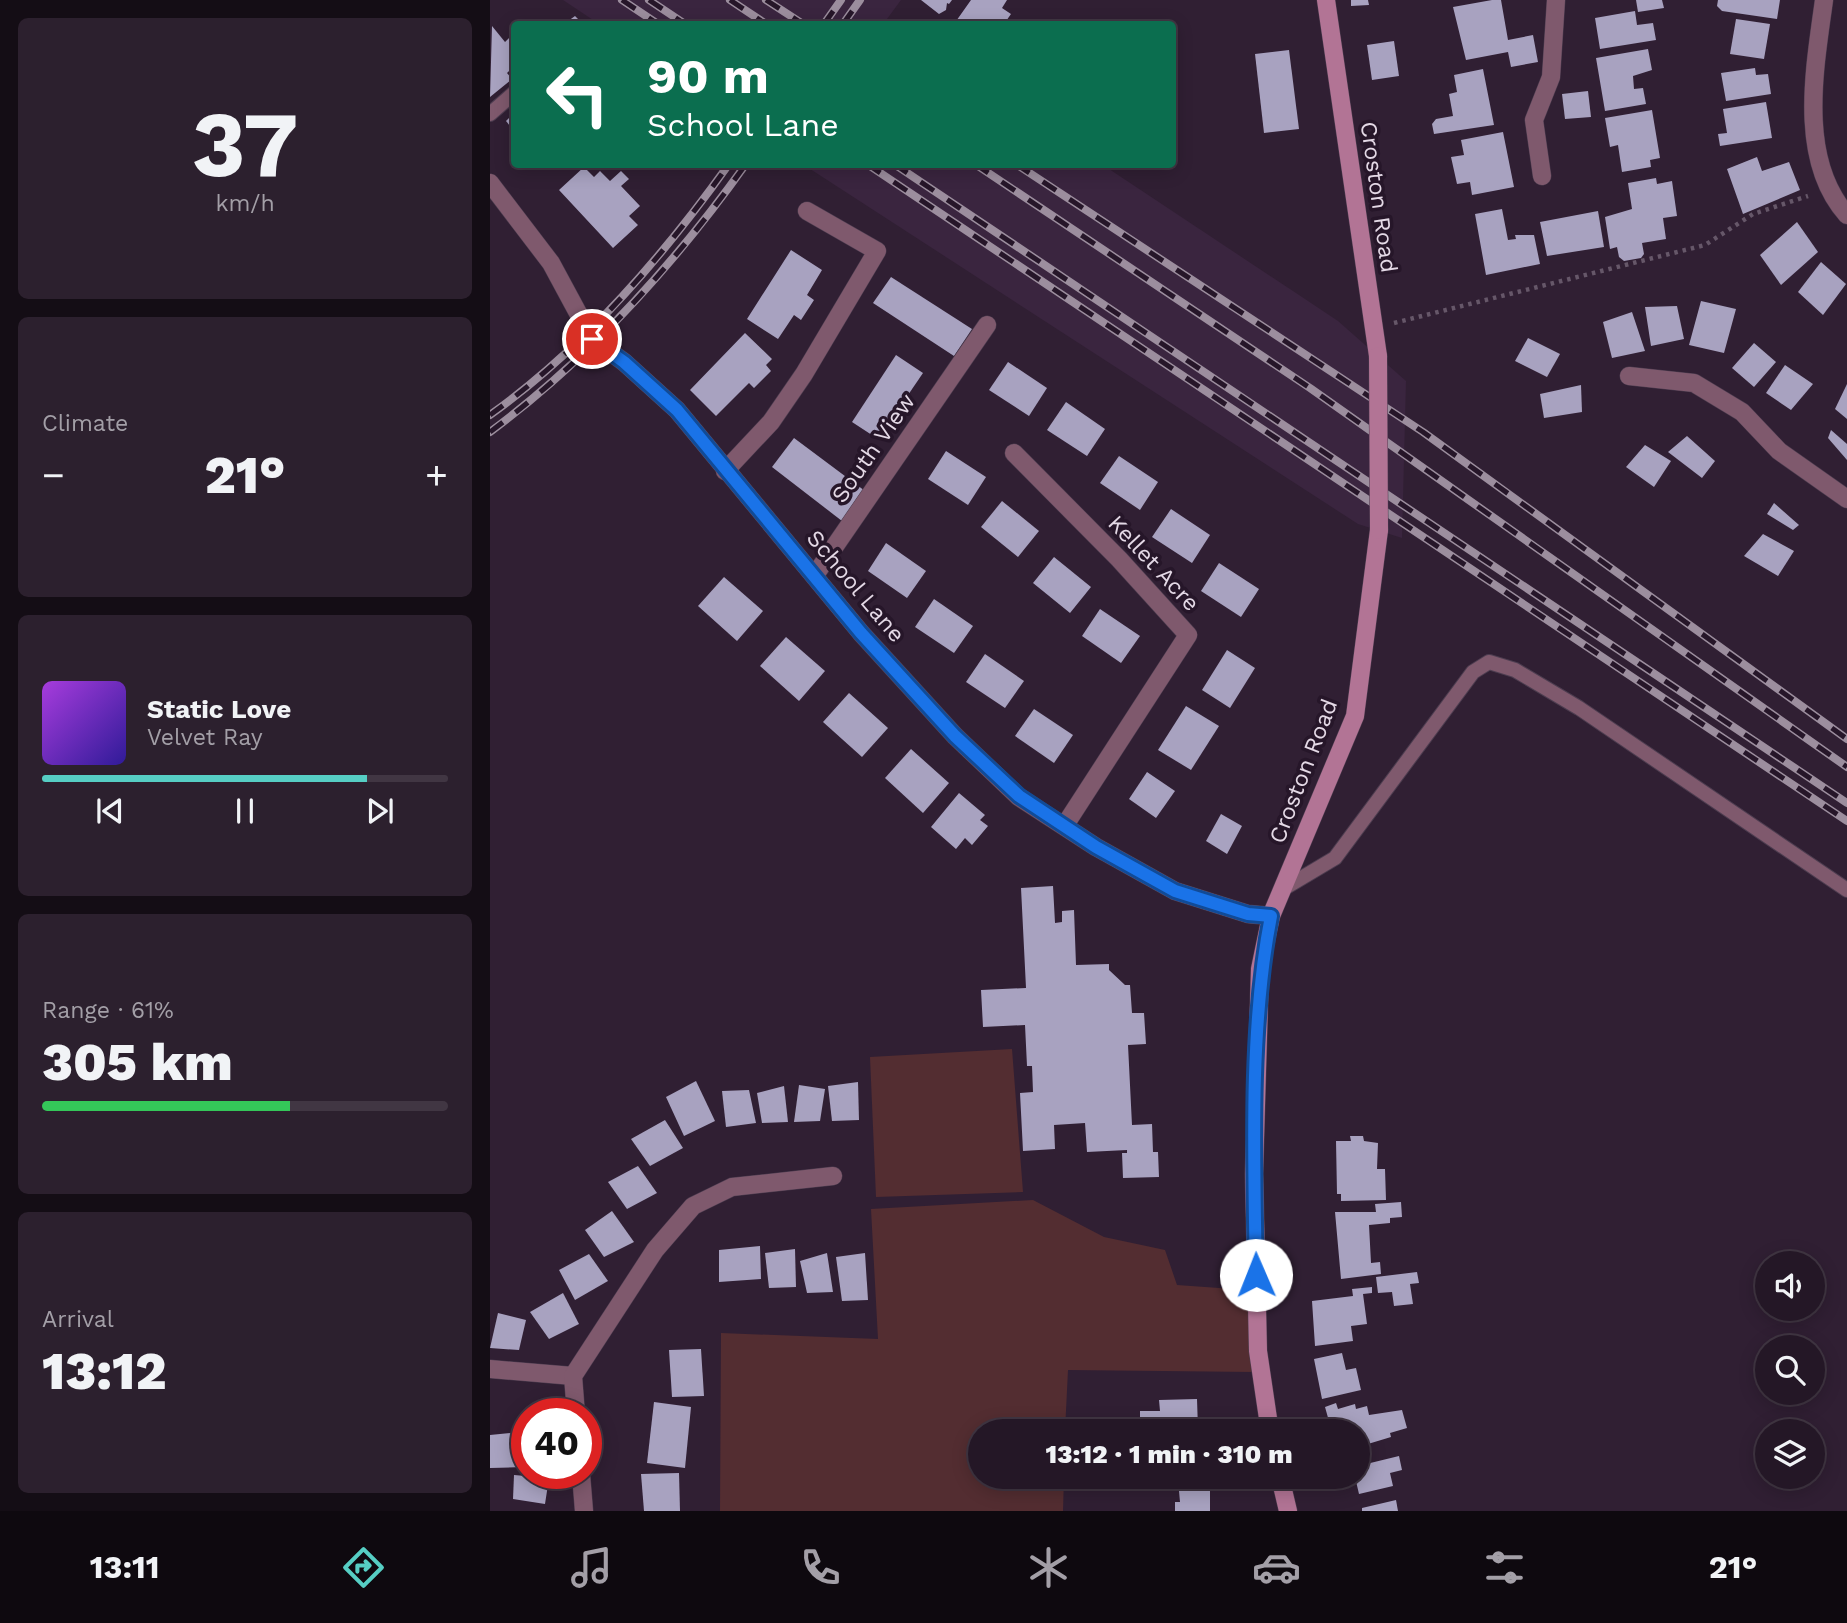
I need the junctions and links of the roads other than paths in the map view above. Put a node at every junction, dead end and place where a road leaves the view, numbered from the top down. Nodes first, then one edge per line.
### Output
1 (1326, 0) edge
2 (1556, 0) edge
3 (1824, 0) edge
4 (511, 96) edge
5 (490, 114) edge
6 (1542, 176) dead end
7 (490, 183) edge
8 (807, 211) dead end
9 (1847, 215) edge
10 (987, 325) dead end
11 (1629, 376) dead end
12 (1014, 453) dead end
13 (725, 471) junction
14 (1847, 499) edge
15 (815, 575) junction
16 (1065, 825) junction
17 (1283, 889) junction
18 (1847, 890) edge
19 (1271, 916) junction
20 (833, 1176) dead end
21 (490, 1369) edge
22 (573, 1377) junction
23 (575, 1398) edge
24 (1267, 1419) edge
25 (582, 1489) edge
26 (1283, 1489) edge
27 (584, 1511) edge
28 (1288, 1511) edge

1 - 17 street, Croston Road, bridge
2 - 6 street
3 - 9 street
4 - 5 lane
7 - 13 street, School Lane
8 - 13 street
10 - 15 street, South View
11 - 14 street
12 - 16 street, Kellet Acre
13 - 15 street, School Lane
15 - 16 street, School Lane
16 - 19 street, School Lane
17 - 18 lane
17 - 19 street, Croston Road
19 - 24 street, Croston Road
20 - 22 street
21 - 22 street
22 - 23 street
25 - 27 street
26 - 28 street

